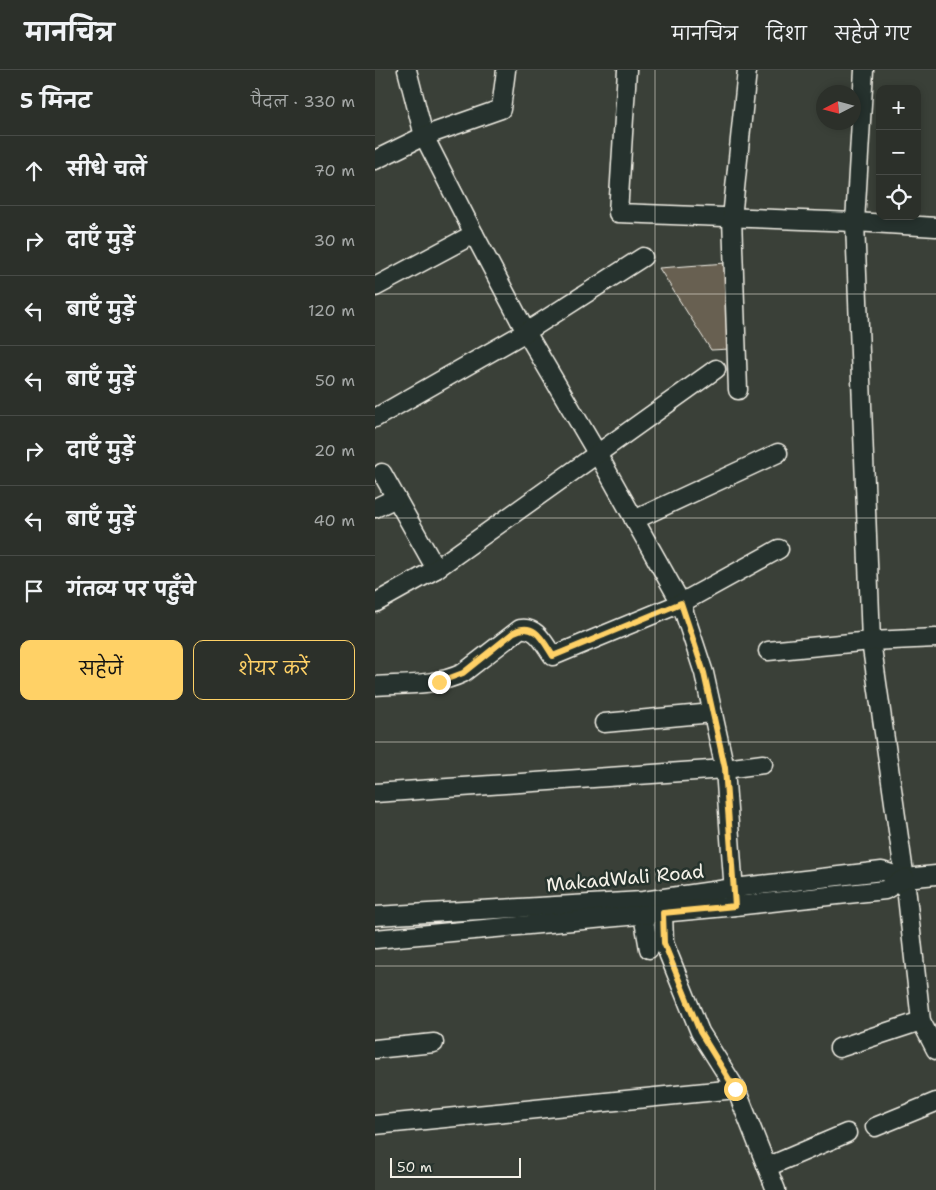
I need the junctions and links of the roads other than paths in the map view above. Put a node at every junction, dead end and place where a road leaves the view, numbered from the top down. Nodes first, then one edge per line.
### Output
1 (407, 70) edge
2 (506, 70) edge
3 (627, 70) edge
4 (747, 70) edge
5 (865, 70) edge
6 (424, 136) junction
7 (375, 160) edge
8 (732, 218) junction
9 (855, 222) junction
10 (936, 227) edge
11 (474, 234) junction
12 (643, 257) dead end
13 (375, 287) edge
14 (526, 332) junction
15 (716, 369) dead end
16 (738, 390) dead end
17 (378, 410) edge
18 (778, 453) dead end
19 (597, 454) junction
20 (382, 473) dead end
21 (396, 498) junction
22 (375, 508) edge
23 (634, 520) junction
24 (779, 549) dead end
25 (436, 569) junction
26 (375, 603) edge
27 (681, 603) junction
28 (936, 638) edge
29 (871, 641) junction
30 (768, 651) dead end
31 (375, 686) edge
32 (713, 713) junction
33 (603, 723) dead end
34 (763, 764) dead end
35 (725, 768) junction
36 (375, 793) edge
37 (936, 874) edge
38 (905, 878) junction
39 (734, 888) junction
40 (735, 906) junction
41 (663, 913) junction
42 (643, 915) junction
43 (375, 916) edge
44 (375, 939) edge
45 (649, 949) dead end
46 (921, 1021) junction
47 (434, 1043) dead end
48 (839, 1048) dead end
49 (375, 1049) edge
50 (936, 1050) edge
51 (735, 1089) junction
52 (936, 1102) edge
53 (375, 1125) edge
54 (875, 1127) dead end
55 (847, 1133) dead end
56 (767, 1167) junction
57 (776, 1190) edge

1 - 6 street
2 - 6 street
3 - 8 street
4 - 8 street
5 - 9 street
6 - 7 street
6 - 11 street
8 - 9 street
8 - 16 street
9 - 10 street
9 - 29 street
11 - 13 street
11 - 14 street
12 - 14 street
14 - 17 street
14 - 19 street
15 - 19 street
18 - 23 street
19 - 23 street
19 - 25 street
20 - 21 street
21 - 22 street
21 - 25 street
23 - 27 street
24 - 27 street
25 - 26 street
27 - 31 street
27 - 32 street
28 - 29 street
29 - 30 street
29 - 38 street
32 - 33 street
32 - 35 street
34 - 35 street
35 - 36 street
35 - 39 street
37 - 38 street, MakadWali Road
38 - 39 street, MakadWali Road
38 - 40 street
38 - 46 street
39 - 40 street
39 - 43 street, MakadWali Road
40 - 41 street
41 - 42 street
41 - 51 street
42 - 44 street
42 - 45 street
46 - 48 street
46 - 50 street
47 - 49 street
51 - 53 street
51 - 56 street
52 - 54 street
55 - 56 street
56 - 57 street

